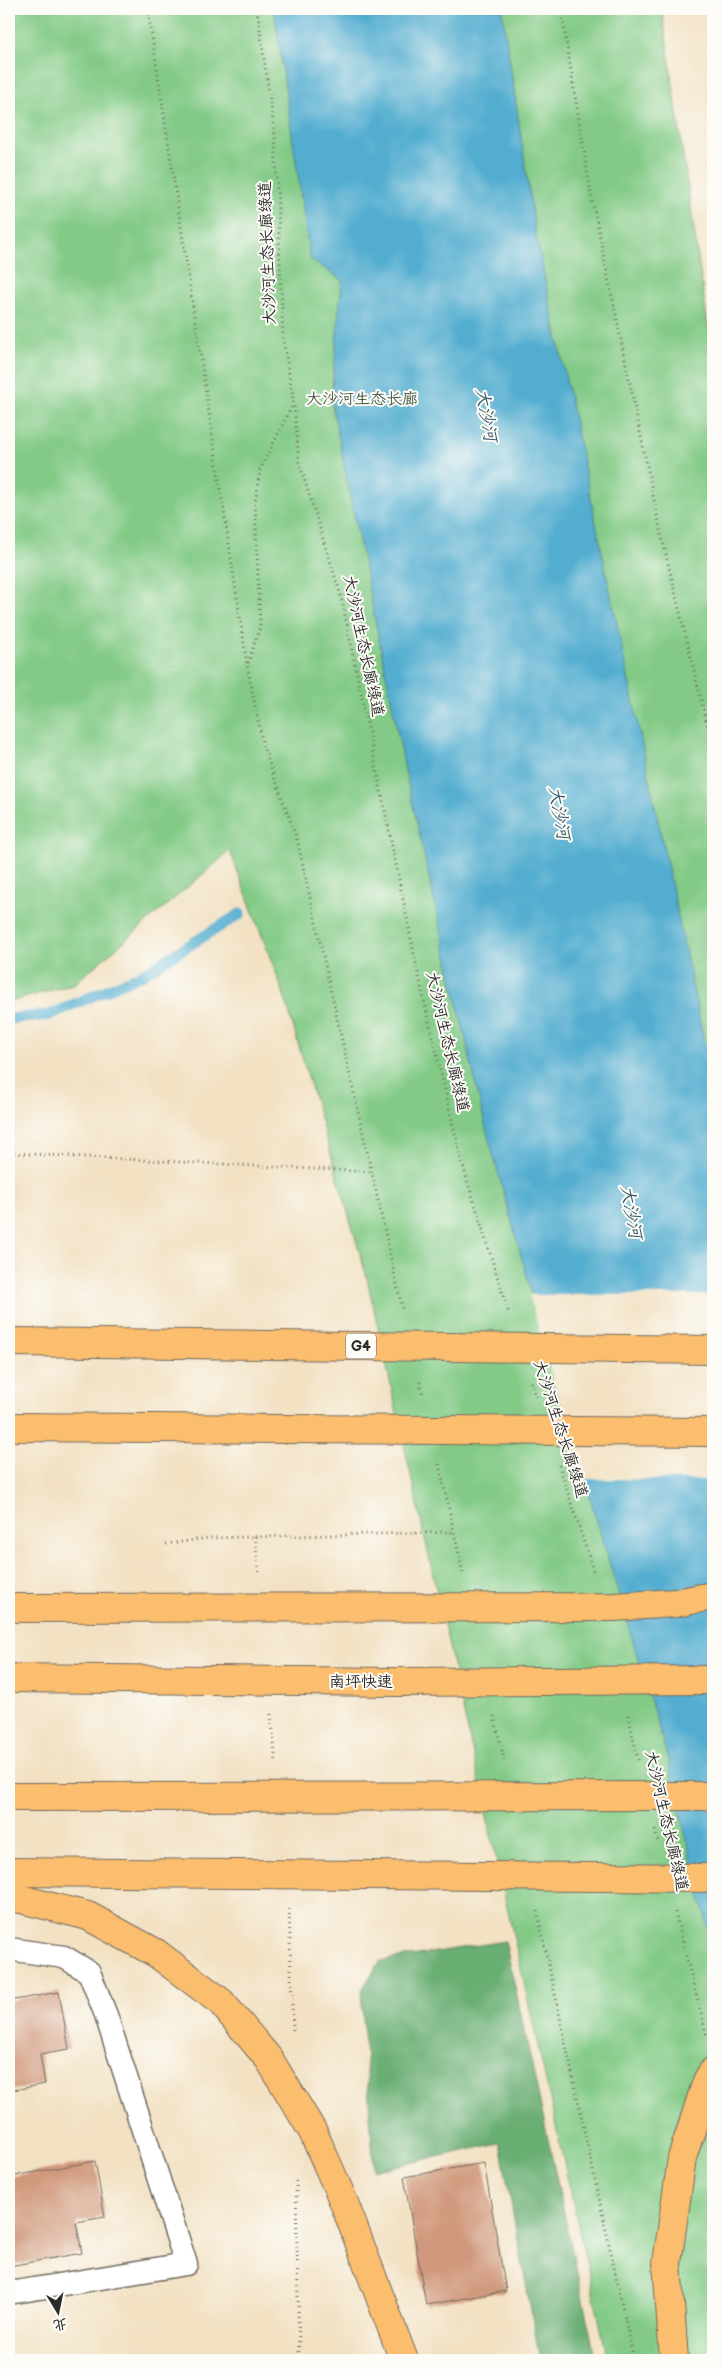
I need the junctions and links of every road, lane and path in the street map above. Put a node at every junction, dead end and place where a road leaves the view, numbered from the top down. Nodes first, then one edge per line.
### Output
1 (148, 9) edge
2 (258, 9) edge
3 (561, 9) edge
4 (294, 404) junction
5 (247, 664) junction
6 (713, 749) edge
7 (9, 1153) edge
8 (371, 1172) junction
9 (405, 1318) dead end
10 (511, 1323) dead end
11 (9, 1342) edge
12 (713, 1350) edge
13 (418, 1376) dead end
14 (530, 1380) dead end
15 (423, 1396) dead end
16 (537, 1398) dead end
17 (9, 1426) edge
18 (713, 1432) edge
19 (436, 1454) dead end
20 (556, 1455) dead end
21 (454, 1532) junction
22 (255, 1536) junction
23 (166, 1544) dead end
24 (259, 1575) dead end
25 (596, 1578) dead end
26 (465, 1581) dead end
27 (713, 1596) edge
28 (9, 1608) edge
29 (9, 1678) edge
30 (713, 1680) edge
31 (626, 1707) dead end
32 (492, 1708) dead end
33 (271, 1712) dead end
34 (505, 1766) dead end
35 (276, 1770) dead end
36 (641, 1770) dead end
37 (713, 1796) edge
38 (9, 1797) edge
39 (654, 1824) dead end
40 (660, 1851) dead end
41 (9, 1872) edge
42 (713, 1878) edge
43 (9, 1896) edge
44 (535, 1902) dead end
45 (673, 1905) dead end
46 (288, 1906) dead end
47 (9, 1949) edge
48 (293, 2034) dead end
49 (708, 2043) dead end
50 (713, 2071) edge
51 (296, 2173) dead end
52 (9, 2293) edge
53 (299, 2360) edge
54 (404, 2360) edge
55 (634, 2360) edge
56 (674, 2360) edge

1 - 5 path
2 - 4 path, 大沙河生态长廊绿道
3 - 6 path
4 - 5 path
4 - 10 path, 大沙河生态长廊绿道
5 - 8 path
7 - 8 path
8 - 9 path
11 - 12 highway, G4, bridge
13 - 15 path
14 - 16 path, 大沙河生态长廊绿道
17 - 18 highway, bridge
19 - 21 path
20 - 25 path, 大沙河生态长廊绿道
21 - 22 path
21 - 26 path
22 - 23 path
22 - 24 path
27 - 28 highway, bridge
29 - 30 highway, 南坪快速, bridge
31 - 36 path, 大沙河生态长廊绿道
32 - 34 path
33 - 35 path
37 - 38 highway, bridge
39 - 40 path, 大沙河生态长廊绿道
41 - 42 highway, bridge
43 - 54 highway, bridge
44 - 55 path
45 - 49 path, 大沙河生态长廊绿道
46 - 48 path
47 - 52 lane
50 - 56 highway
51 - 53 path

